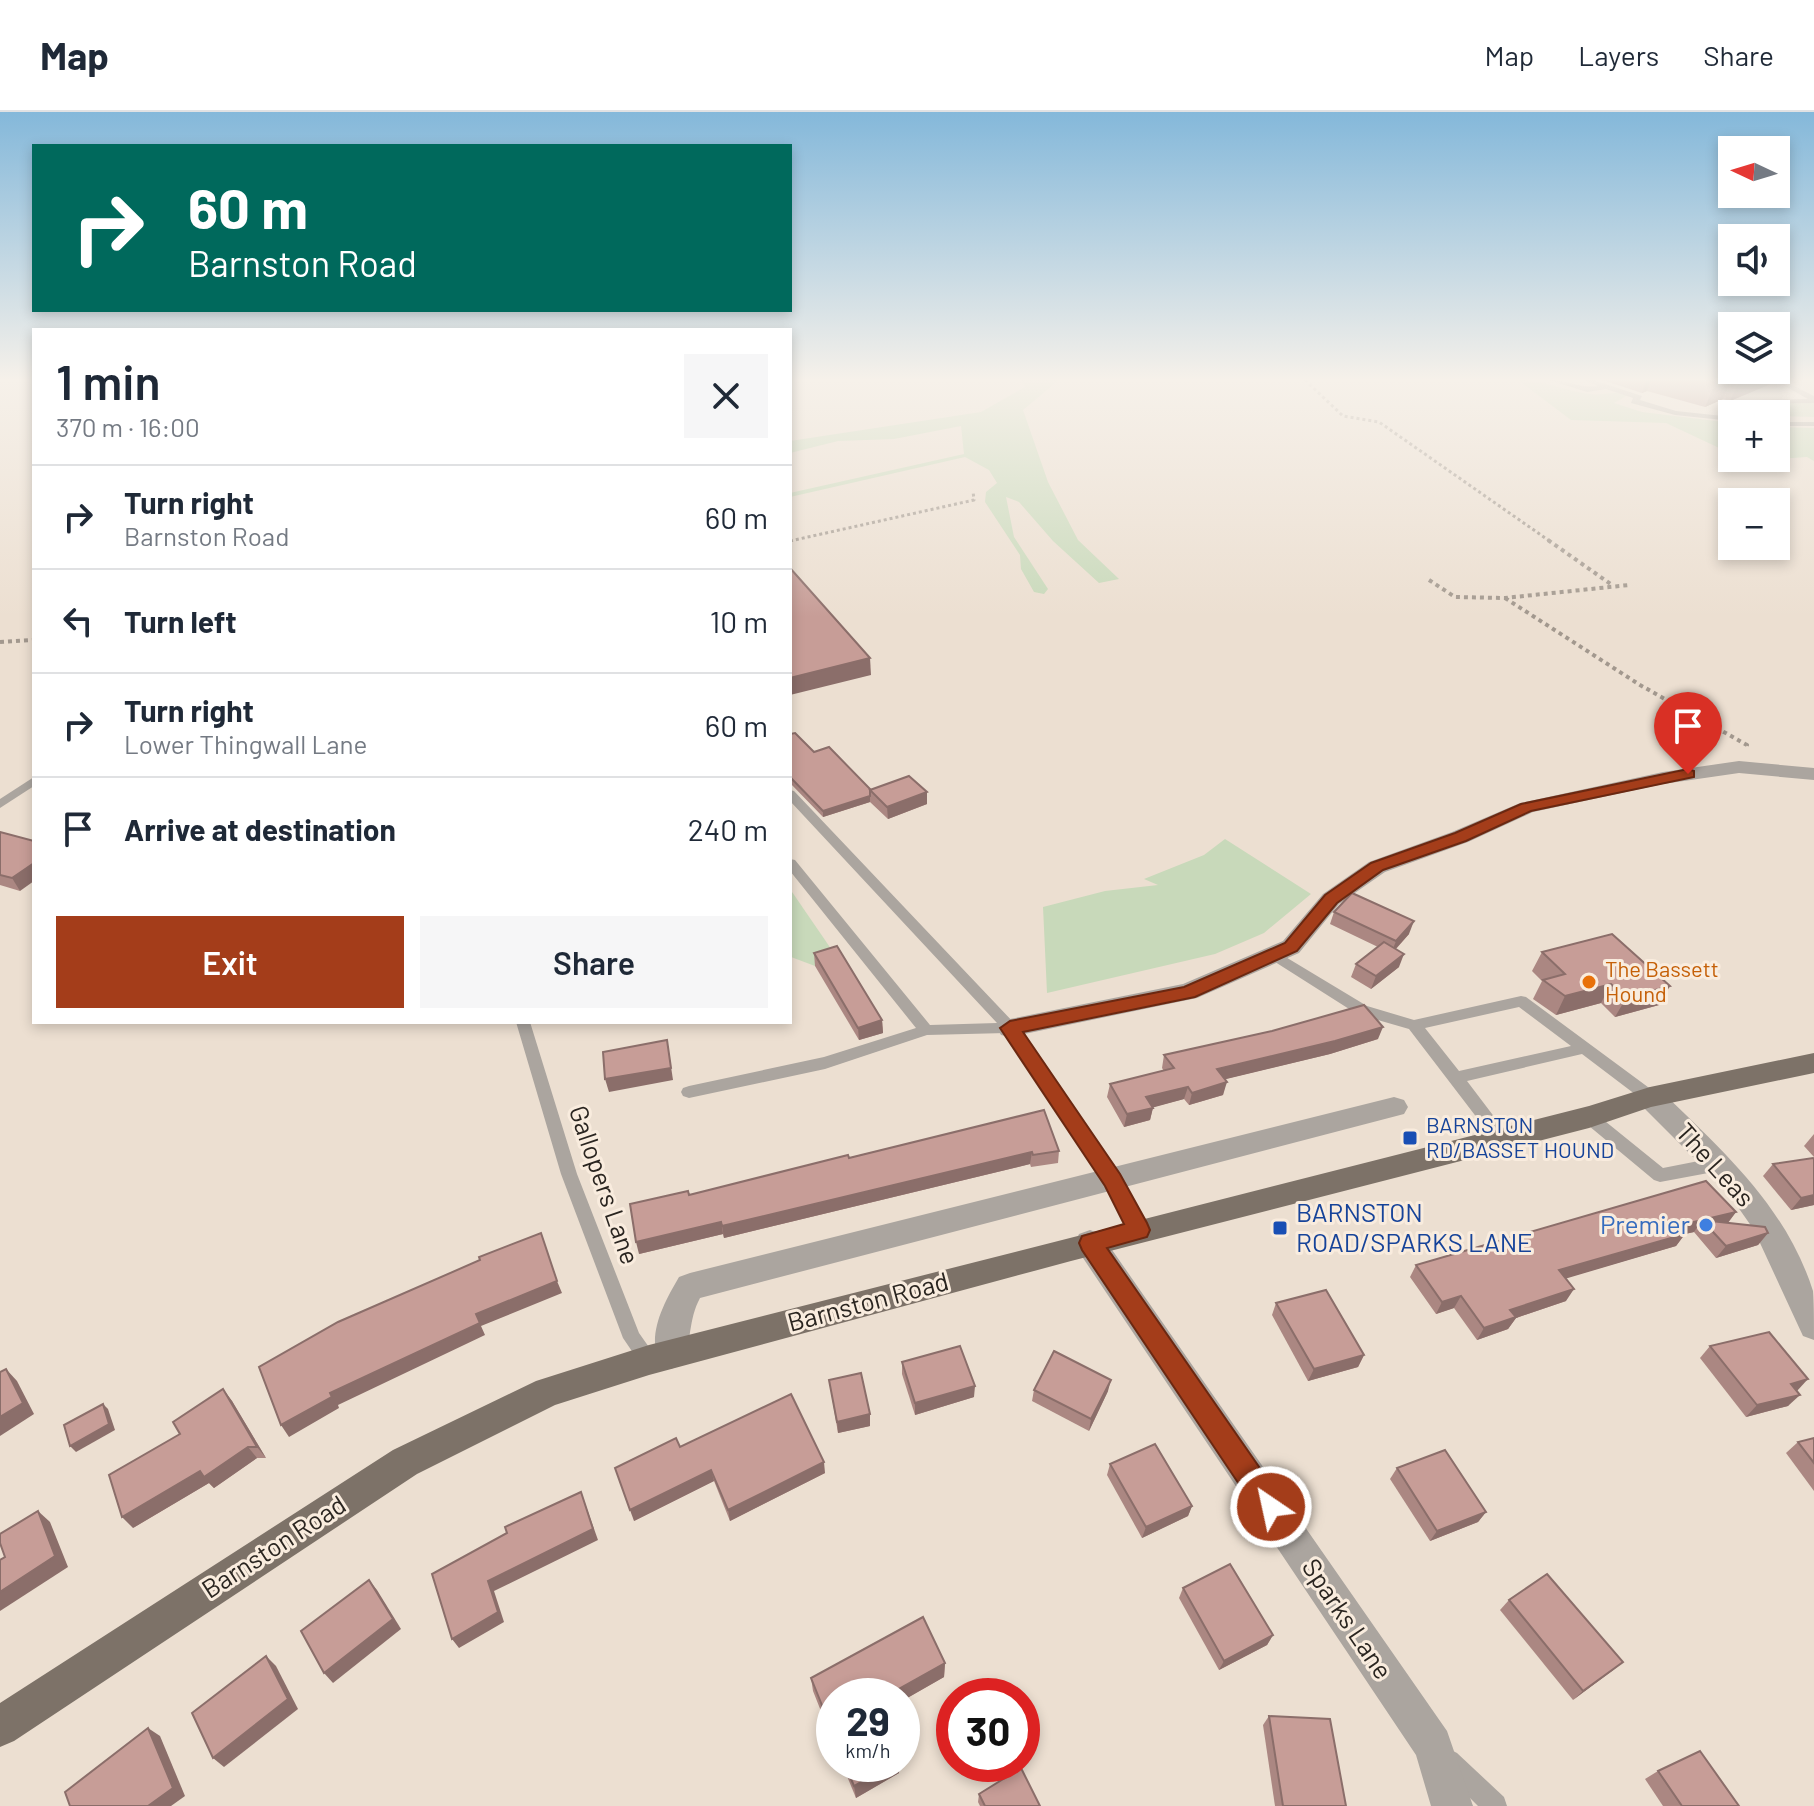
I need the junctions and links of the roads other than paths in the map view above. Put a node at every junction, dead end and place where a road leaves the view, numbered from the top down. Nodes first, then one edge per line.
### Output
1 (1814, 774) edge
2 (32, 782) edge
3 (792, 796) edge
4 (0, 804) edge
5 (792, 865) edge
6 (1274, 955) junction
7 (524, 1024) edge
8 (1414, 1025) junction
9 (1010, 1028) junction
10 (926, 1030) junction
11 (1585, 1048) junction
12 (1814, 1063) edge
13 (1455, 1078) junction
14 (689, 1092) dead end
15 (1650, 1097) junction
16 (1394, 1107) dead end
17 (1589, 1117) junction
18 (1503, 1139) junction
19 (1719, 1164) junction
20 (1112, 1180) junction
21 (1139, 1230) junction
22 (1090, 1243) junction
23 (1814, 1326) edge
24 (660, 1357) junction
25 (0, 1727) edge
26 (1433, 1745) junction
27 (1452, 1806) edge
28 (1495, 1806) edge

1 - 6 street
2 - 4 lane
3 - 9 lane
5 - 10 lane
6 - 8 lane
6 - 9 street
7 - 24 lane, Gallopers Lane
8 - 11 lane
8 - 13 lane
9 - 10 lane
9 - 20 lane
10 - 14 lane
11 - 13 lane
11 - 15 lane
12 - 15 main road, Barnston Road
13 - 18 lane
15 - 17 main road, Barnston Road
15 - 19 street, The Leas
16 - 20 street
17 - 18 main road, Barnston Road
17 - 19 lane
18 - 21 main road, Barnston Road
19 - 23 street, The Leas
20 - 21 lane
20 - 24 street
21 - 22 main road, Barnston Road
22 - 24 main road, Barnston Road
22 - 26 street, Sparks Lane
24 - 25 main road, Barnston Road
26 - 27 street, Sparks Lane
26 - 28 lane

